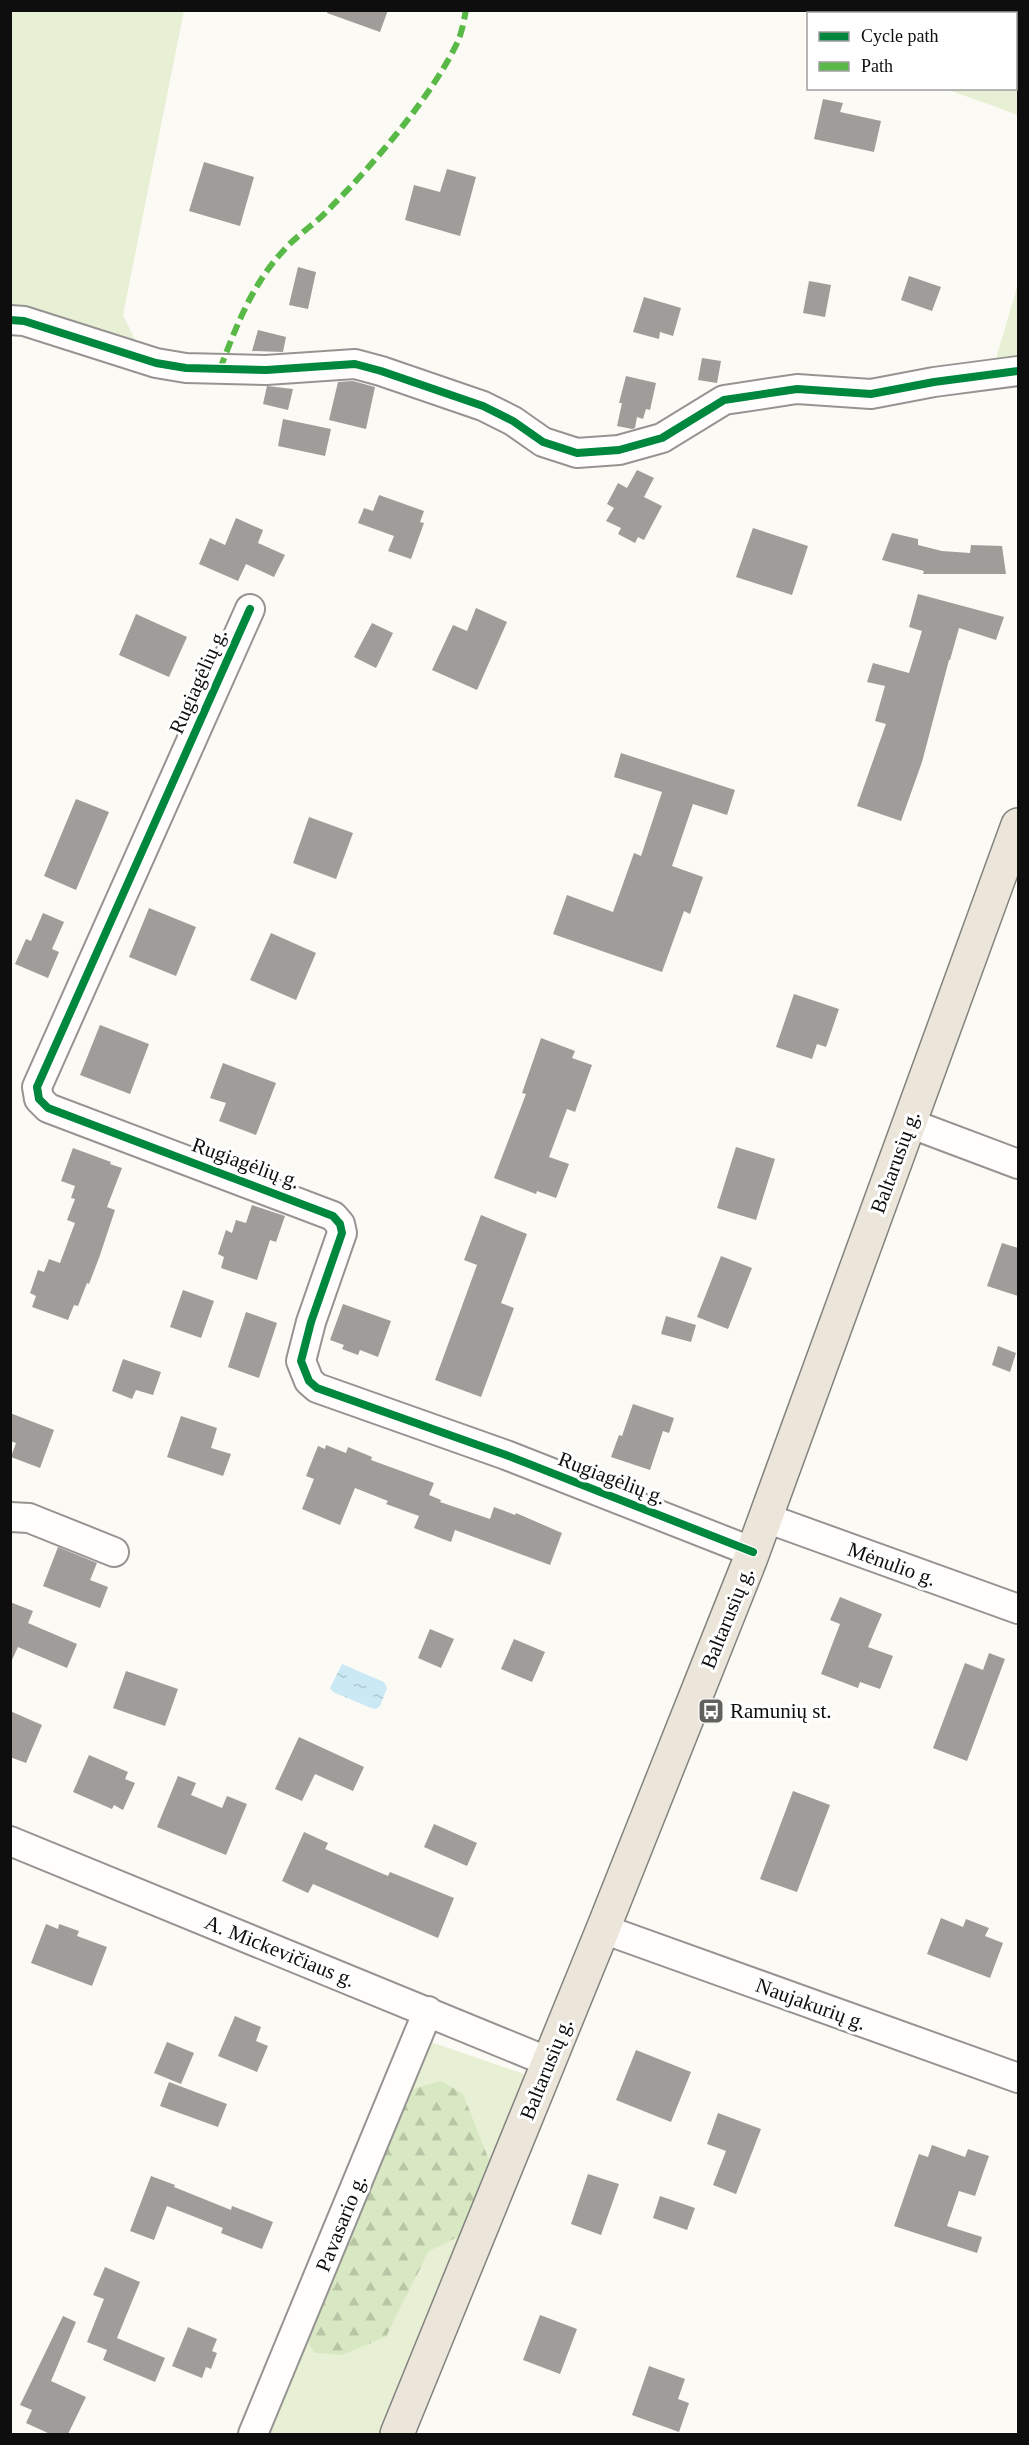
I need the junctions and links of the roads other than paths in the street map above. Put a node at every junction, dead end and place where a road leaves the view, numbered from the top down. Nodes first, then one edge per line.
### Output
1 (10, 320) edge
2 (1018, 371) edge
3 (250, 609) dead end
4 (1018, 825) edge
5 (909, 1123) junction
6 (1018, 1164) edge
7 (10, 1517) edge
8 (766, 1518) junction
9 (114, 1552) dead end
10 (753, 1552) junction
11 (1018, 1609) edge
12 (10, 1841) edge
13 (603, 1929) junction
14 (428, 2011) junction
15 (549, 2062) junction
16 (1018, 2078) edge
17 (254, 2434) edge
18 (397, 2434) edge

1 - 2 street
3 - 10 street, Rugiagėlių g.
4 - 5 main road, Baltarusių g.
5 - 6 street
5 - 8 main road, Baltarusių g.
7 - 9 street
8 - 10 main road, Baltarusių g.
8 - 11 street, Mėnulio g.
10 - 13 main road, Baltarusių g.
12 - 14 street, A. Mickevičiaus g.
13 - 15 main road, Baltarusių g.
13 - 16 street, Naujakurių g.
14 - 15 street, A. Mickevičiaus g.
14 - 17 street, Pavasario g.
15 - 18 main road, Baltarusių g.

